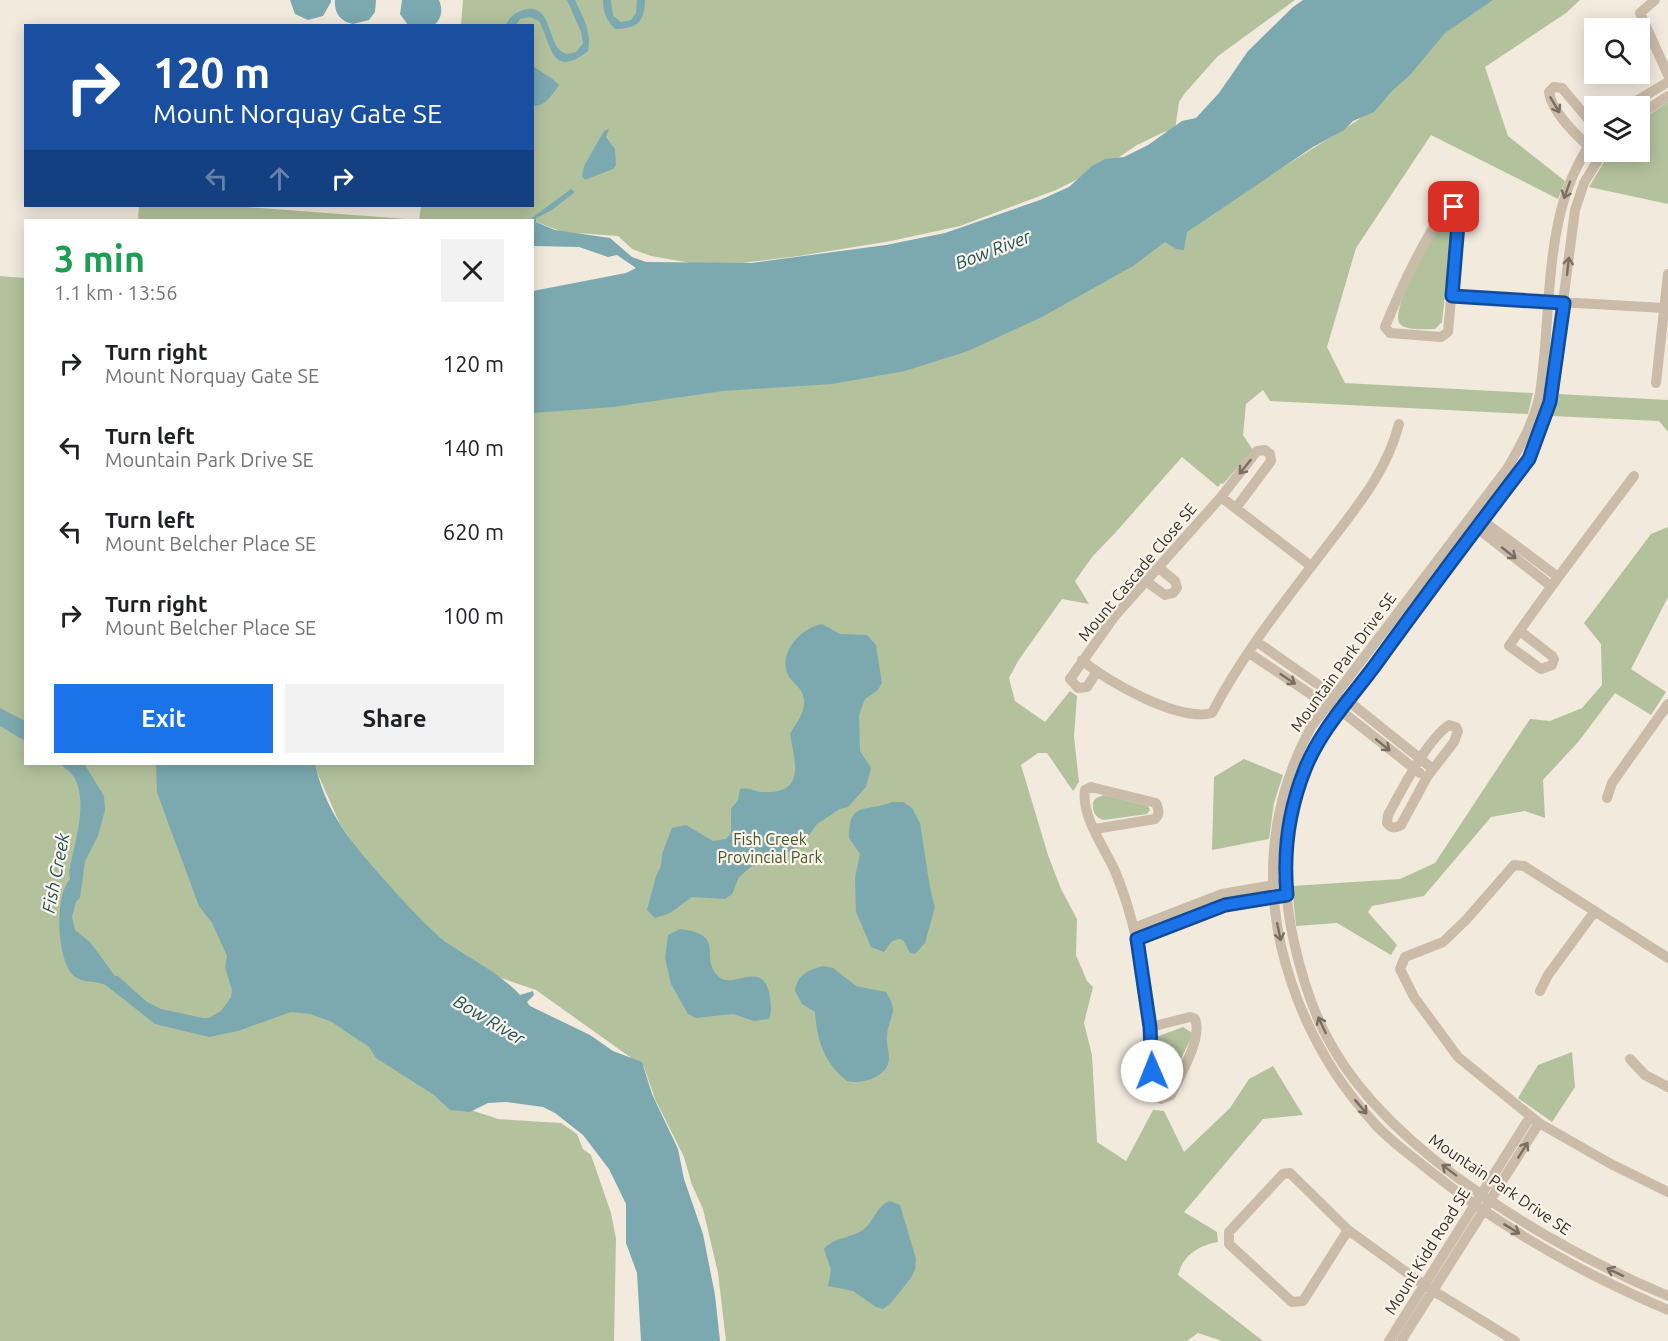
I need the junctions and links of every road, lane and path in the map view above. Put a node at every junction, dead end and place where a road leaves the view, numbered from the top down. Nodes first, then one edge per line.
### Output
1 (1655, 0) edge
2 (1668, 75) edge
3 (1668, 82) edge
4 (1645, 96) edge
5 (1668, 96) edge
6 (1650, 108) edge
7 (1584, 114) edge
8 (1584, 138) edge
9 (1585, 162) edge
10 (1591, 162) edge
11 (1668, 274) edge
12 (1452, 296) junction
13 (1548, 302) junction
14 (1564, 303) junction
15 (1664, 308) junction
16 (1656, 383) dead end
17 (1399, 424) dead end
18 (1634, 476) dead end
19 (1221, 497) junction
20 (1236, 508) junction
21 (1470, 517) junction
22 (1479, 524) junction
23 (1311, 566) junction
24 (1159, 568) junction
25 (1554, 581) junction
26 (1147, 582) junction
27 (1520, 631) dead end
28 (1257, 642) junction
29 (1249, 653) junction
30 (1082, 660) junction
31 (1096, 672) junction
32 (1333, 695) junction
33 (1347, 700) junction
34 (1326, 705) junction
35 (1340, 710) junction
36 (1666, 711) edge
37 (1421, 759) junction
38 (1414, 770) junction
39 (1430, 773) junction
40 (1606, 798) dead end
41 (1095, 829) junction
42 (1286, 889) junction
43 (1273, 890) junction
44 (1198, 908) junction
45 (1595, 911) junction
46 (1134, 928) junction
47 (1137, 939) junction
48 (1668, 958) edge
49 (1540, 991) dead end
50 (1150, 1027) junction
51 (1630, 1059) dead end
52 (1668, 1087) edge
53 (1535, 1120) junction
54 (1668, 1192) edge
55 (1481, 1193) junction
56 (1491, 1200) junction
57 (1473, 1205) junction
58 (1484, 1211) junction
59 (1348, 1230) junction
60 (1429, 1288) junction
61 (1668, 1296) edge
62 (1668, 1310) edge
63 (1389, 1341) edge
64 (1401, 1341) edge
65 (1515, 1341) edge

1 - 2 street
3 - 4 street
5 - 6 street
7 -> 8 street
9 -> 13 street, Mountain Park Drive SE
14 -> 10 street, Mountain Park Drive SE
11 - 15 street
12 - 12 street
12 - 13 street
13 - 14 street
13 - 21 street, Mountain Park Drive SE
14 - 15 street
14 - 22 street, Mountain Park Drive SE
15 - 16 street
17 - 23 street, Mount Cascade Close SE
18 - 25 street
19 - 20 street
20 -> 19 street, Mount Cascade Close SE
19 - 24 street, Mount Cascade Close SE
20 - 23 street
21 - 22 street
21 - 32 street, Mountain Park Drive SE
22 - 25 street
22 - 33 street, Mountain Park Drive SE
23 - 28 street, Mount Cascade Close SE
24 - 26 street, Mount Cascade Close SE
24 - 26 street
25 - 27 street
26 - 30 street, Mount Cascade Close SE
28 - 29 street, Mount Cascade Close SE
28 - 32 street
29 - 31 street, Mount Cascade Close SE
29 -> 34 street
30 - 31 street, Mount Cascade Close SE
30 - 31 street
32 - 33 street
32 - 34 street, Mountain Park Drive SE
33 - 35 street, Mountain Park Drive SE
33 - 37 street
34 - 35 street
34 - 43 street, Mountain Park Drive SE
35 -> 38 street
35 - 42 street, Mountain Park Drive SE
36 - 40 street
37 - 38 street
37 - 39 street
37 - 39 street
38 - 39 street
38 - 39 street
41 - 41 street
41 - 46 street
42 - 43 street
55 -> 42 street, Mountain Park Drive SE
43 - 44 street
43 -> 57 street, Mountain Park Drive SE
44 - 46 street
44 - 47 street
45 - 48 street
45 - 49 street
45 - 53 street
46 - 47 street
47 - 50 street
50 - 50 street
51 - 52 street
53 - 54 street
53 - 55 street, Mount Kidd Road SE
56 -> 53 street, Mount Kidd Road SE
55 - 56 street, Mountain Park Drive SE
55 - 57 street, Mount Kidd Road SE
56 - 58 street, Mount Kidd Road SE
61 -> 56 street, Mountain Park Drive SE
57 - 58 street, Mountain Park Drive SE
57 - 60 street, Mount Kidd Road SE
58 - 60 street, Mount Kidd Road SE
58 -> 62 street, Mountain Park Drive SE
59 - 59 street
59 - 60 street
60 - 63 street, Mount Kidd Road SE
60 - 64 street, Mount Kidd Road SE
60 - 65 street

